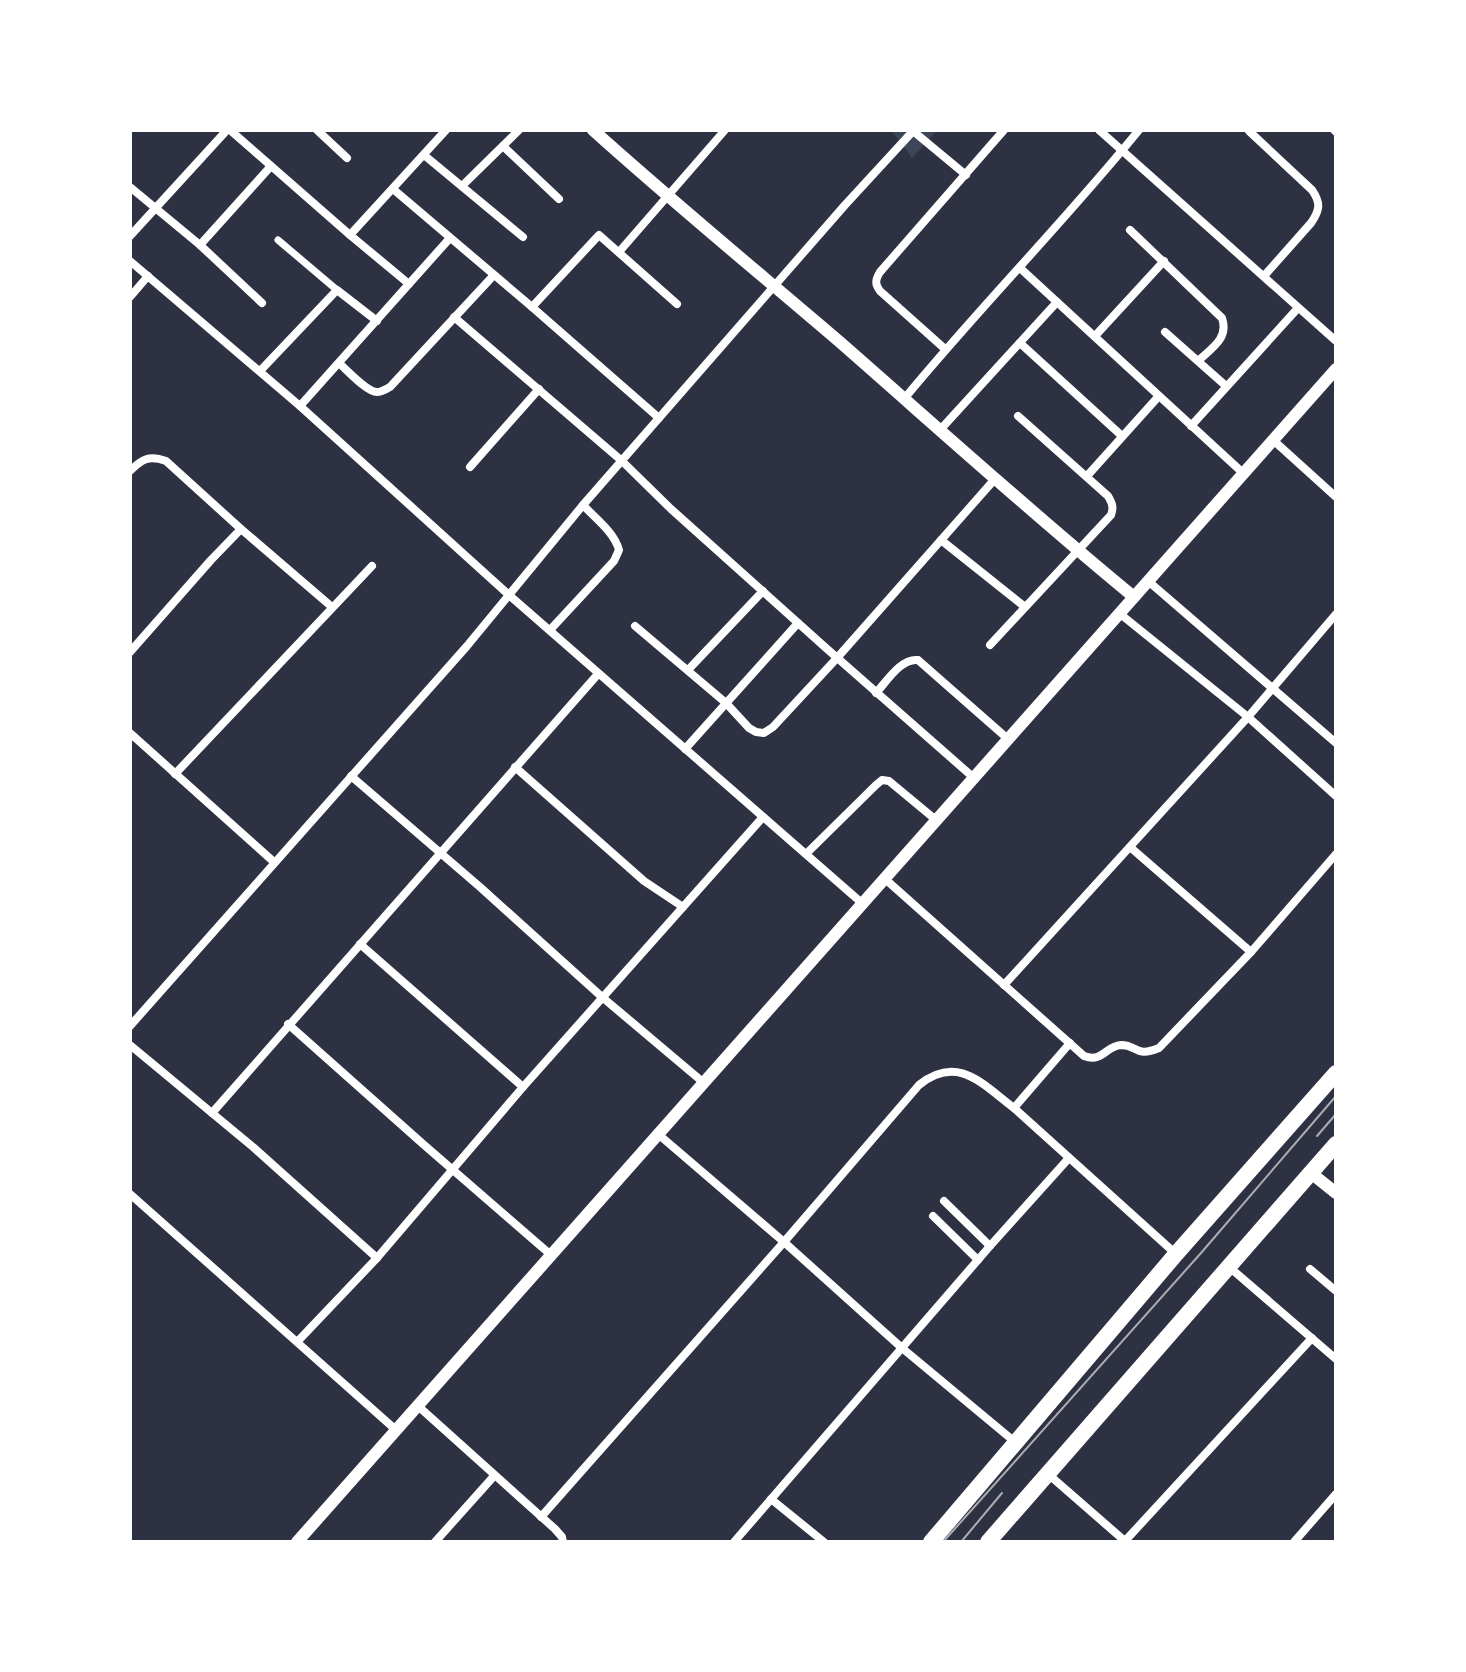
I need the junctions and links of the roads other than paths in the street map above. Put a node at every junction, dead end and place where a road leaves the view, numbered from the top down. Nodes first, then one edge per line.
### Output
1 (228, 130) edge
2 (317, 130) edge
3 (446, 130) edge
4 (519, 130) edge
5 (593, 130) edge
6 (725, 130) edge
7 (913, 130) edge
8 (1004, 130) edge
9 (1099, 130) edge
10 (1139, 130) edge
11 (1249, 131) edge
12 (503, 146) junction
13 (1122, 150) junction
14 (424, 155) junction
15 (347, 158) dead end
16 (271, 166) junction
17 (966, 175) junction
18 (462, 186) junction
19 (130, 187) edge
20 (393, 189) junction
21 (668, 197) junction
22 (559, 199) dead end
23 (155, 209) junction
24 (1130, 230) dead end
25 (350, 235) junction
26 (130, 236) edge
27 (523, 237) dead end
28 (450, 238) junction
29 (278, 240) dead end
30 (200, 245) junction
31 (619, 252) junction
32 (130, 261) edge
33 (1164, 261) junction
34 (1020, 268) junction
35 (148, 276) junction
36 (493, 276) junction
37 (1264, 276) junction
38 (409, 284) junction
39 (775, 286) junction
40 (337, 290) junction
41 (130, 297) edge
42 (1057, 302) junction
43 (262, 303) dead end
44 (677, 304) dead end
45 (532, 307) junction
46 (1298, 308) junction
47 (454, 317) junction
48 (377, 321) junction
49 (1165, 332) dead end
50 (1095, 336) junction
51 (1336, 341) edge
52 (1020, 343) junction
53 (945, 349) junction
54 (1199, 360) junction
55 (339, 363) junction
56 (1336, 369) edge
57 (260, 371) junction
58 (1226, 386) junction
59 (539, 389) junction
60 (1158, 397) junction
61 (904, 399) junction
62 (300, 406) junction
63 (1018, 416) dead end
64 (659, 418) junction
65 (1191, 426) junction
66 (940, 430) junction
67 (1122, 436) junction
68 (1273, 440) junction
69 (622, 461) junction
70 (470, 467) dead end
71 (130, 470) edge
72 (1243, 473) junction
73 (1087, 476) junction
74 (994, 480) junction
75 (1336, 497) edge
76 (583, 505) junction
77 (241, 529) junction
78 (941, 540) junction
79 (1076, 550) junction
80 (372, 566) dead end
81 (1148, 581) junction
82 (763, 591) junction
83 (509, 595) junction
84 (1134, 597) junction
85 (332, 607) junction
86 (1025, 607) junction
87 (1119, 613) junction
88 (1336, 614) edge
89 (798, 623) junction
90 (635, 626) dead end
91 (550, 630) junction
92 (990, 645) dead end
93 (130, 652) edge
94 (837, 658) junction
95 (688, 670) junction
96 (598, 674) junction
97 (1273, 688) junction
98 (876, 693) junction
99 (726, 703) junction
100 (1248, 717) junction
101 (130, 733) edge
102 (1008, 739) junction
103 (1336, 743) edge
104 (685, 749) junction
105 (515, 767) junction
106 (175, 774) junction
107 (351, 776) junction
108 (974, 778) junction
109 (1336, 796) edge
110 (763, 817) junction
111 (936, 820) junction
112 (1130, 847) junction
113 (440, 854) junction
114 (806, 854) junction
115 (1336, 854) edge
116 (274, 862) junction
117 (884, 878) junction
118 (863, 904) junction
119 (683, 907) junction
120 (360, 944) junction
121 (1251, 952) junction
122 (1004, 985) junction
123 (602, 997) junction
124 (288, 1024) junction
125 (130, 1026) edge
126 (1070, 1043) junction
127 (130, 1045) edge
128 (1336, 1073) edge
129 (704, 1083) junction
130 (523, 1087) junction
131 (1014, 1108) junction
132 (212, 1113) junction
133 (658, 1134) junction
134 (1336, 1144) edge
135 (1069, 1158) junction
136 (453, 1170) junction
137 (1311, 1173) junction
138 (1336, 1193) edge
139 (130, 1194) edge
140 (944, 1201) dead end
141 (933, 1216) dead end
142 (784, 1242) junction
143 (990, 1246) junction
144 (1176, 1254) junction
145 (551, 1255) junction
146 (377, 1258) junction
147 (978, 1260) junction
148 (1228, 1266) junction
149 (1310, 1269) dead end
150 (1336, 1291) edge
151 (1312, 1338) junction
152 (298, 1341) junction
153 (902, 1348) junction
154 (1336, 1359) edge
155 (418, 1406) junction
156 (396, 1430) junction
157 (1016, 1443) junction
158 (1047, 1474) junction
159 (494, 1476) junction
160 (1336, 1494) edge
161 (771, 1499) junction
162 (541, 1517) junction
163 (562, 1539) edge
164 (297, 1542) edge
165 (435, 1542) edge
166 (734, 1542) edge
167 (824, 1542) edge
168 (931, 1542) edge
169 (988, 1542) edge
170 (1125, 1542) edge
171 (1294, 1542) edge

1 - 16 street
1 - 23 street
2 - 15 street
3 - 14 street
4 - 12 street
5 - 21 street
6 - 21 street
7 - 17 street
7 - 39 street
8 - 17 street
9 - 13 street
10 - 13 street
11 - 37 street
12 - 18 street
12 - 22 street
13 - 34 street
13 - 37 street
14 - 18 street
14 - 20 street
16 - 25 street
16 - 30 street
17 - 53 street
18 - 27 street
19 - 23 street
20 - 25 street
20 - 28 street
21 - 31 street
21 - 39 street
23 - 26 street
23 - 30 street
24 - 33 street
25 - 38 street
28 - 36 street
28 - 38 street
29 - 40 street
30 - 43 street
31 - 44 street
31 - 45 street
32 - 35 street
33 - 50 street
33 - 54 street
34 - 42 street
34 - 53 street
35 - 41 street
35 - 57 street
36 - 45 street
36 - 47 street
37 - 46 street
38 - 48 street
39 - 61 street
39 - 64 street
40 - 48 street
40 - 57 street
42 - 50 street
42 - 52 street
45 - 64 street
46 - 51 street
46 - 58 street
47 - 55 street
47 - 59 street
48 - 55 street
49 - 54 street
50 - 60 street
52 - 66 street
52 - 67 street
53 - 61 street
54 - 58 street
55 - 62 street
56 - 68 street
57 - 62 street
58 - 65 street
59 - 69 street
59 - 70 street
60 - 65 street
60 - 67 street
61 - 66 street
62 - 83 street
63 - 73 street
64 - 69 street
65 - 72 street
66 - 74 street
67 - 73 street
68 - 72 street
68 - 75 street
69 - 76 street
69 - 82 street
71 - 77 street
72 - 81 street
73 - 79 street
74 - 78 street
74 - 79 street
76 - 83 street
76 - 91 street
77 - 85 street
77 - 93 street
78 - 86 street
78 - 94 street
79 - 84 street
79 - 86 street
80 - 85 street
81 - 84 street
81 - 97 street
82 - 89 street
82 - 95 street
83 - 91 street
83 - 107 street
84 - 87 street
85 - 106 street
86 - 92 street
87 - 100 street
87 - 102 street
88 - 97 street
89 - 94 street
89 - 99 street
90 - 95 street
91 - 96 street
94 - 98 street
94 - 99 street
95 - 99 street
96 - 104 street
96 - 105 street
97 - 100 street
97 - 103 street
98 - 102 street
98 - 108 street
99 - 104 street
100 - 109 street
100 - 112 street
101 - 106 street
102 - 108 street
104 - 110 street
105 - 113 street
105 - 119 street
106 - 116 street
107 - 113 street
107 - 116 street
108 - 111 street
110 - 114 street
110 - 119 street
111 - 114 street
111 - 117 street
112 - 121 street
112 - 122 street
113 - 120 street
113 - 123 street
114 - 118 street
115 - 121 street
116 - 125 street
117 - 118 street
117 - 122 street
118 - 129 street
119 - 123 street
120 - 124 street
120 - 130 street
121 - 126 street
122 - 126 street
123 - 129 street
123 - 130 street
124 - 132 street
124 - 136 street
126 - 131 street
127 - 132 street
128 - 144 main road
129 - 133 street
130 - 136 street
131 - 135 street
131 - 142 street
132 - 146 street
133 - 142 street
133 - 145 street
134 - 137 main road
135 - 143 street
135 - 144 street
136 - 145 street
136 - 146 street
137 - 138 street
137 - 148 main road
139 - 152 street
140 - 143 street
141 - 147 street
142 - 153 street
142 - 162 street
143 - 147 street
144 - 157 main road
145 - 155 street
146 - 152 street
147 - 153 street
148 - 151 street
148 - 158 main road
149 - 150 street
151 - 154 street
151 - 170 street
152 - 156 street
153 - 157 street
153 - 161 street
155 - 156 street
155 - 159 street
156 - 164 street
157 - 168 main road
158 - 169 main road
158 - 170 street
159 - 162 street
159 - 165 street
160 - 171 street
161 - 166 street
161 - 167 street
162 - 163 street

